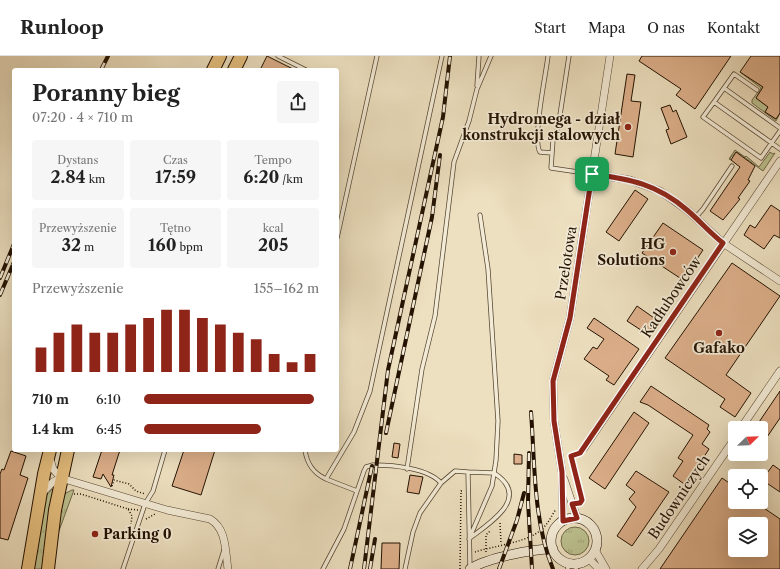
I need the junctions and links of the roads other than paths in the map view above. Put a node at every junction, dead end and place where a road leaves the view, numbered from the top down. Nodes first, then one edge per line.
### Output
1 (220, 56) edge
2 (241, 56) edge
3 (278, 56) edge
4 (377, 56) edge
5 (442, 56) edge
6 (479, 56) edge
7 (491, 56) edge
8 (548, 56) edge
9 (569, 56) edge
10 (610, 56) edge
11 (214, 68) edge
12 (235, 68) edge
13 (302, 68) edge
14 (724, 88) junction
15 (477, 89) junction
16 (757, 90) dead end
17 (714, 102) junction
18 (780, 128) edge
19 (780, 131) edge
20 (772, 143) junction
21 (780, 149) edge
22 (552, 153) junction
23 (780, 161) edge
24 (732, 166) dead end
25 (592, 174) junction
26 (480, 215) dead end
27 (695, 218) junction
28 (339, 229) edge
29 (723, 243) junction
30 (780, 281) edge
31 (780, 371) edge
32 (747, 421) edge
33 (584, 448) road end
34 (728, 448) edge
35 (49, 452) edge
36 (68, 452) edge
37 (164, 452) edge
38 (306, 452) edge
39 (407, 469) junction
40 (468, 472) junction
41 (562, 472) junction
42 (494, 473) junction
43 (61, 478) junction
44 (326, 479) junction
45 (441, 483) junction
46 (357, 491) junction
47 (40, 495) junction
48 (145, 504) junction
49 (577, 518) junction
50 (563, 521) junction
51 (551, 538) junction
52 (469, 539) junction
53 (225, 547) junction
54 (553, 549) junction
55 (534, 550) junction
56 (596, 550) junction
57 (589, 559) junction
58 (567, 566) edge
59 (577, 566) edge
60 (28, 569) edge
61 (48, 569) edge
62 (123, 569) edge
63 (218, 569) edge
64 (228, 569) edge
65 (323, 569) edge
66 (405, 569) edge
67 (470, 569) edge
68 (599, 569) edge
69 (606, 569) edge
70 (642, 569) edge

1 - 11 highway
2 - 12 highway
3 - 13 lane
4 - 28 lane
5 - 44 lane
6 - 15 lane
7 - 15 lane
8 - 22 lane
9 - 22 lane
10 - 25 street, Przelotowa
14 - 16 lane
14 - 17 lane
14 - 18 lane
15 - 39 lane
17 - 20 lane
17 - 20 lane
19 - 20 lane
20 - 21 lane
22 - 25 lane
23 - 29 street, Kadłubowców
24 - 27 lane
25 - 27 street
25 - 41 street, Przelotowa
26 - 42 lane
27 - 29 street
29 - 30 street
29 - 33 street, Kadłubowców
31 - 32 street
34 - 70 street, Budowniczych
35 - 43 street
35 - 47 highway
36 - 43 highway
37 - 48 lane
38 - 44 lane
39 - 45 lane
39 - 46 lane
40 - 42 lane
40 - 45 lane
40 - 52 lane
41 - 49 street, Przelotowa
41 - 50 street, Przelotowa
42 - 52 lane
42 - 52 lane
43 - 47 street
43 - 48 street
43 - 61 highway
44 - 46 lane
45 - 66 lane
46 - 65 lane
47 - 60 highway
48 - 53 street
48 - 62 lane
49 - 50 street
49 - 56 street
50 - 51 street
51 - 54 street
51 - 55 street
52 - 67 lane
53 - 63 lane
53 - 64 street
54 - 55 street
54 - 58 street
55 - 67 street
56 - 57 street
56 - 69 street
57 - 59 street
57 - 68 street
58 - 59 street

